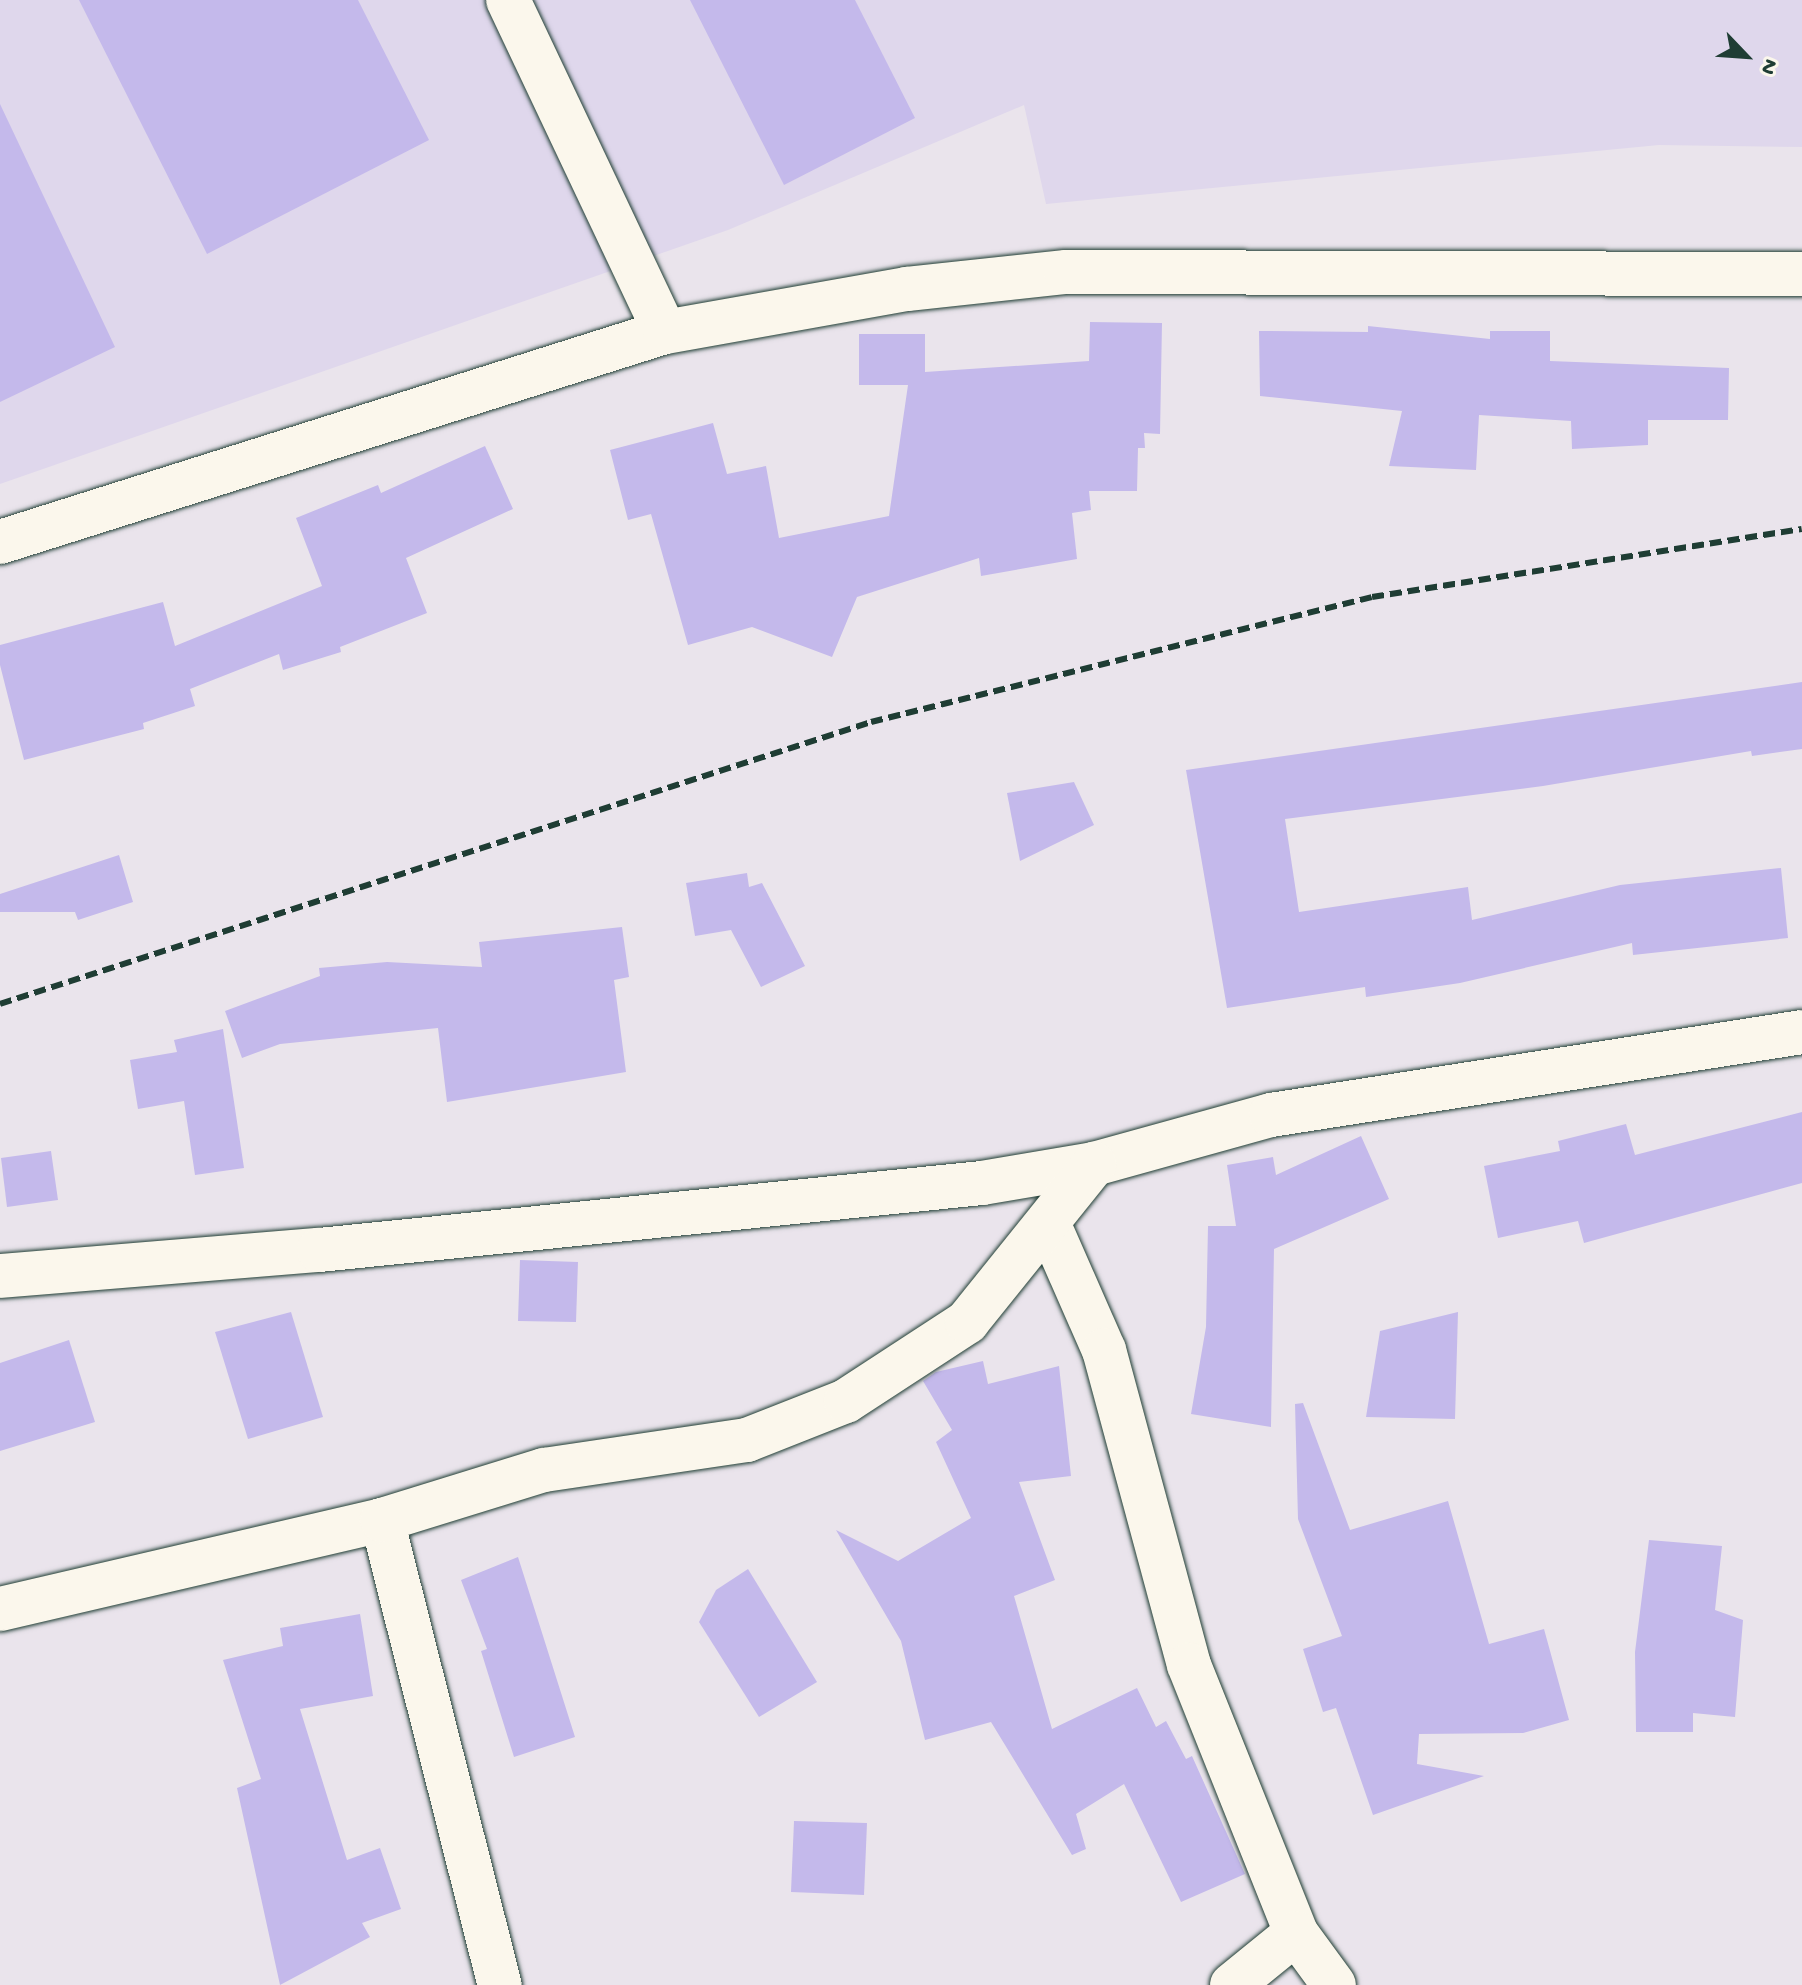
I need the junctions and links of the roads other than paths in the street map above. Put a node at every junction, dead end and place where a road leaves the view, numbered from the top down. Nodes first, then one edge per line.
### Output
1 (508, 0) edge
2 (1802, 274) edge
3 (665, 332) junction
4 (0, 542) edge
5 (1802, 1032) edge
6 (1094, 1164) junction
7 (1049, 1225) junction
8 (0, 1276) edge
9 (382, 1520) junction
10 (0, 1609) edge
11 (1296, 1933) junction
12 (500, 1985) edge
13 (1232, 1985) edge
14 (1334, 1985) edge

1 - 3 street
2 - 3 street
3 - 4 street
5 - 6 street
6 - 7 street
6 - 8 street
7 - 9 street
7 - 11 street
9 - 10 street
9 - 12 street
11 - 13 street
11 - 14 street

